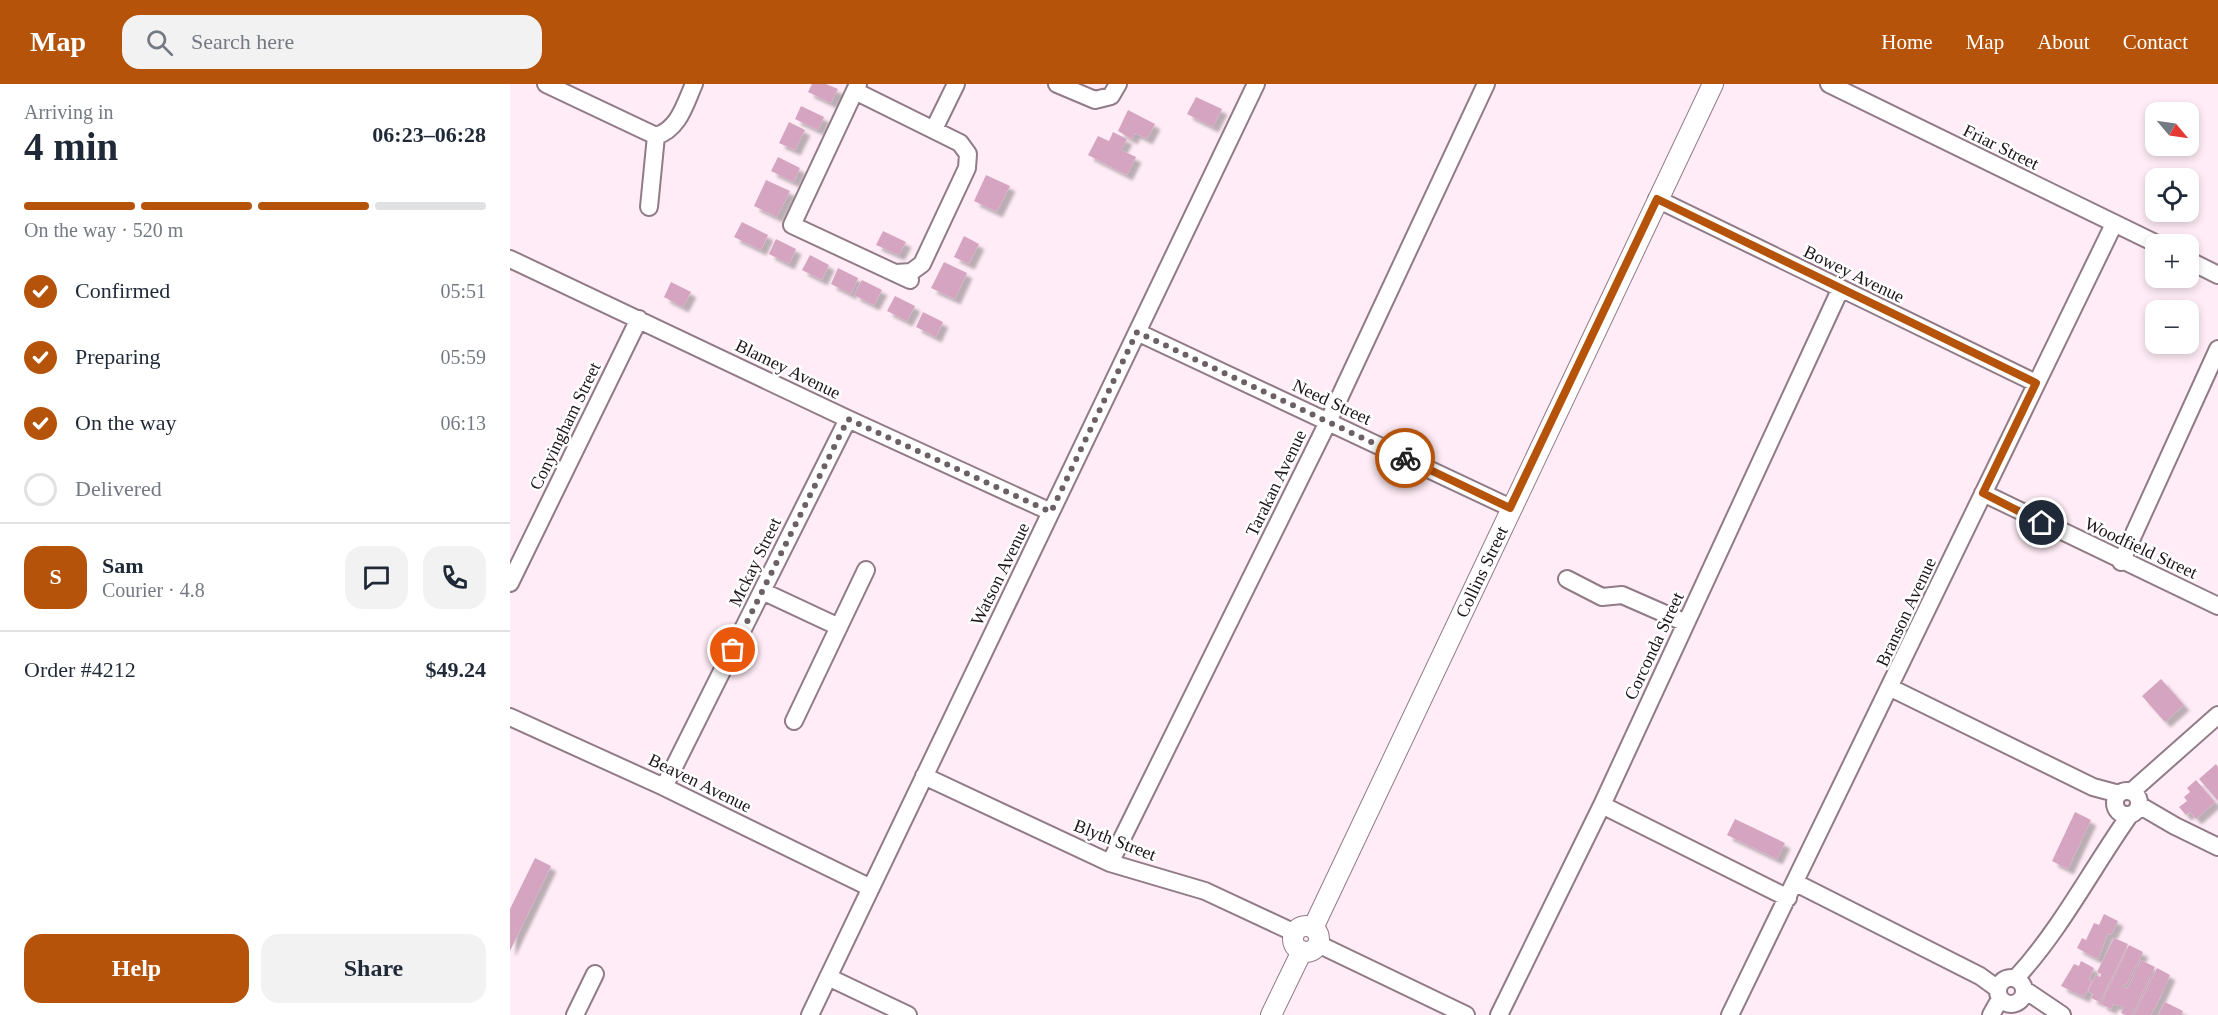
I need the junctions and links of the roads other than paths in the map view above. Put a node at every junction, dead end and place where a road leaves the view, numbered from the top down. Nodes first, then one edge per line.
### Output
1 (546, 84) edge
2 (694, 84) edge
3 (956, 84) edge
4 (1057, 84) edge
5 (1118, 84) edge
6 (1256, 84) edge
7 (1486, 84) edge
8 (1713, 84) edge
9 (1829, 84) edge
10 (857, 87) edge
11 (934, 129) junction
12 (656, 136) junction
13 (1657, 199) junction
14 (649, 207) dead end
15 (2115, 224) junction
16 (2145, 238) edge
17 (510, 259) edge
18 (2199, 265) edge
19 (2218, 274) edge
20 (1840, 290) junction
21 (639, 319) junction
22 (1137, 332) junction
23 (2218, 349) edge
24 (2036, 383) junction
25 (848, 419) junction
26 (1328, 422) junction
27 (1983, 493) junction
28 (1510, 508) junction
29 (1051, 512) junction
30 (2121, 562) junction
31 (866, 570) dead end
32 (1567, 579) dead end
33 (510, 584) edge
34 (762, 591) junction
35 (2218, 606) edge
36 (1686, 623) junction
37 (839, 627) junction
38 (1891, 688) junction
39 (2218, 715) edge
40 (510, 717) edge
41 (794, 722) dead end
42 (924, 776) junction
43 (664, 787) junction
44 (2128, 804) junction
45 (1602, 805) junction
46 (2218, 847) edge
47 (1110, 863) junction
48 (871, 888) junction
49 (1792, 891) junction
50 (1307, 939) junction
51 (595, 974) dead end
52 (828, 977) junction
53 (2010, 993) edge
54 (2057, 1013) edge
55 (575, 1015) edge
56 (810, 1015) edge
57 (908, 1015) edge
58 (1271, 1015) edge
59 (1466, 1015) edge
60 (1499, 1015) edge
61 (1730, 1015) edge
62 (1991, 1015) edge

1 - 12 street
2 - 12 street
3 - 11 street
4 - 5 street
6 - 22 street, Watson Avenue
7 - 26 street, Tarakan Avenue
8 - 13 street, Collins Street
9 - 15 street, Friar Street
10 - 11 street
10 - 11 street
12 - 14 street
13 - 20 street, Bowey Avenue
13 - 28 street, Collins Street
15 - 16 street, Friar Street
15 - 24 street, Branson Avenue
17 - 21 street, Blamey Avenue
18 - 19 street
20 - 24 street, Bowey Avenue
20 - 36 street, Corconda Street
21 - 25 street, Blamey Avenue
21 - 33 street, Conyingham Street
22 - 26 street, Need Street
22 - 29 street, Watson Avenue
23 - 30 street
24 - 27 street, Branson Avenue
25 - 29 street, Blamey Avenue
25 - 34 street, Mckay Street
26 - 28 street, Need Street
26 - 47 street, Tarakan Avenue
27 - 30 street, Woodfield Street
27 - 38 street, Branson Avenue
28 - 50 street, Collins Street
29 - 42 street, Watson Avenue
30 - 35 street, Woodfield Street
31 - 37 street
32 - 36 street
34 - 37 street
34 - 43 street, Mckay Street
36 - 45 street, Corconda Street
37 - 41 street
38 - 44 street
38 - 49 street, Branson Avenue
39 - 44 street
40 - 43 street, Beaven Avenue
42 - 47 street, Blyth Street
42 - 48 street, Watson Avenue
43 - 48 street, Beaven Avenue
44 - 46 street
44 - 53 street
45 - 49 street
45 - 60 street, Corconda Street
47 - 50 street, Blyth Street
48 - 52 street, Watson Avenue
49 - 53 street
49 - 61 street, Branson Avenue
50 - 58 street, Collins Street
50 - 59 street, Blyth Street
51 - 55 street
52 - 56 street, Watson Avenue
52 - 57 street
53 - 54 street
53 - 62 street

